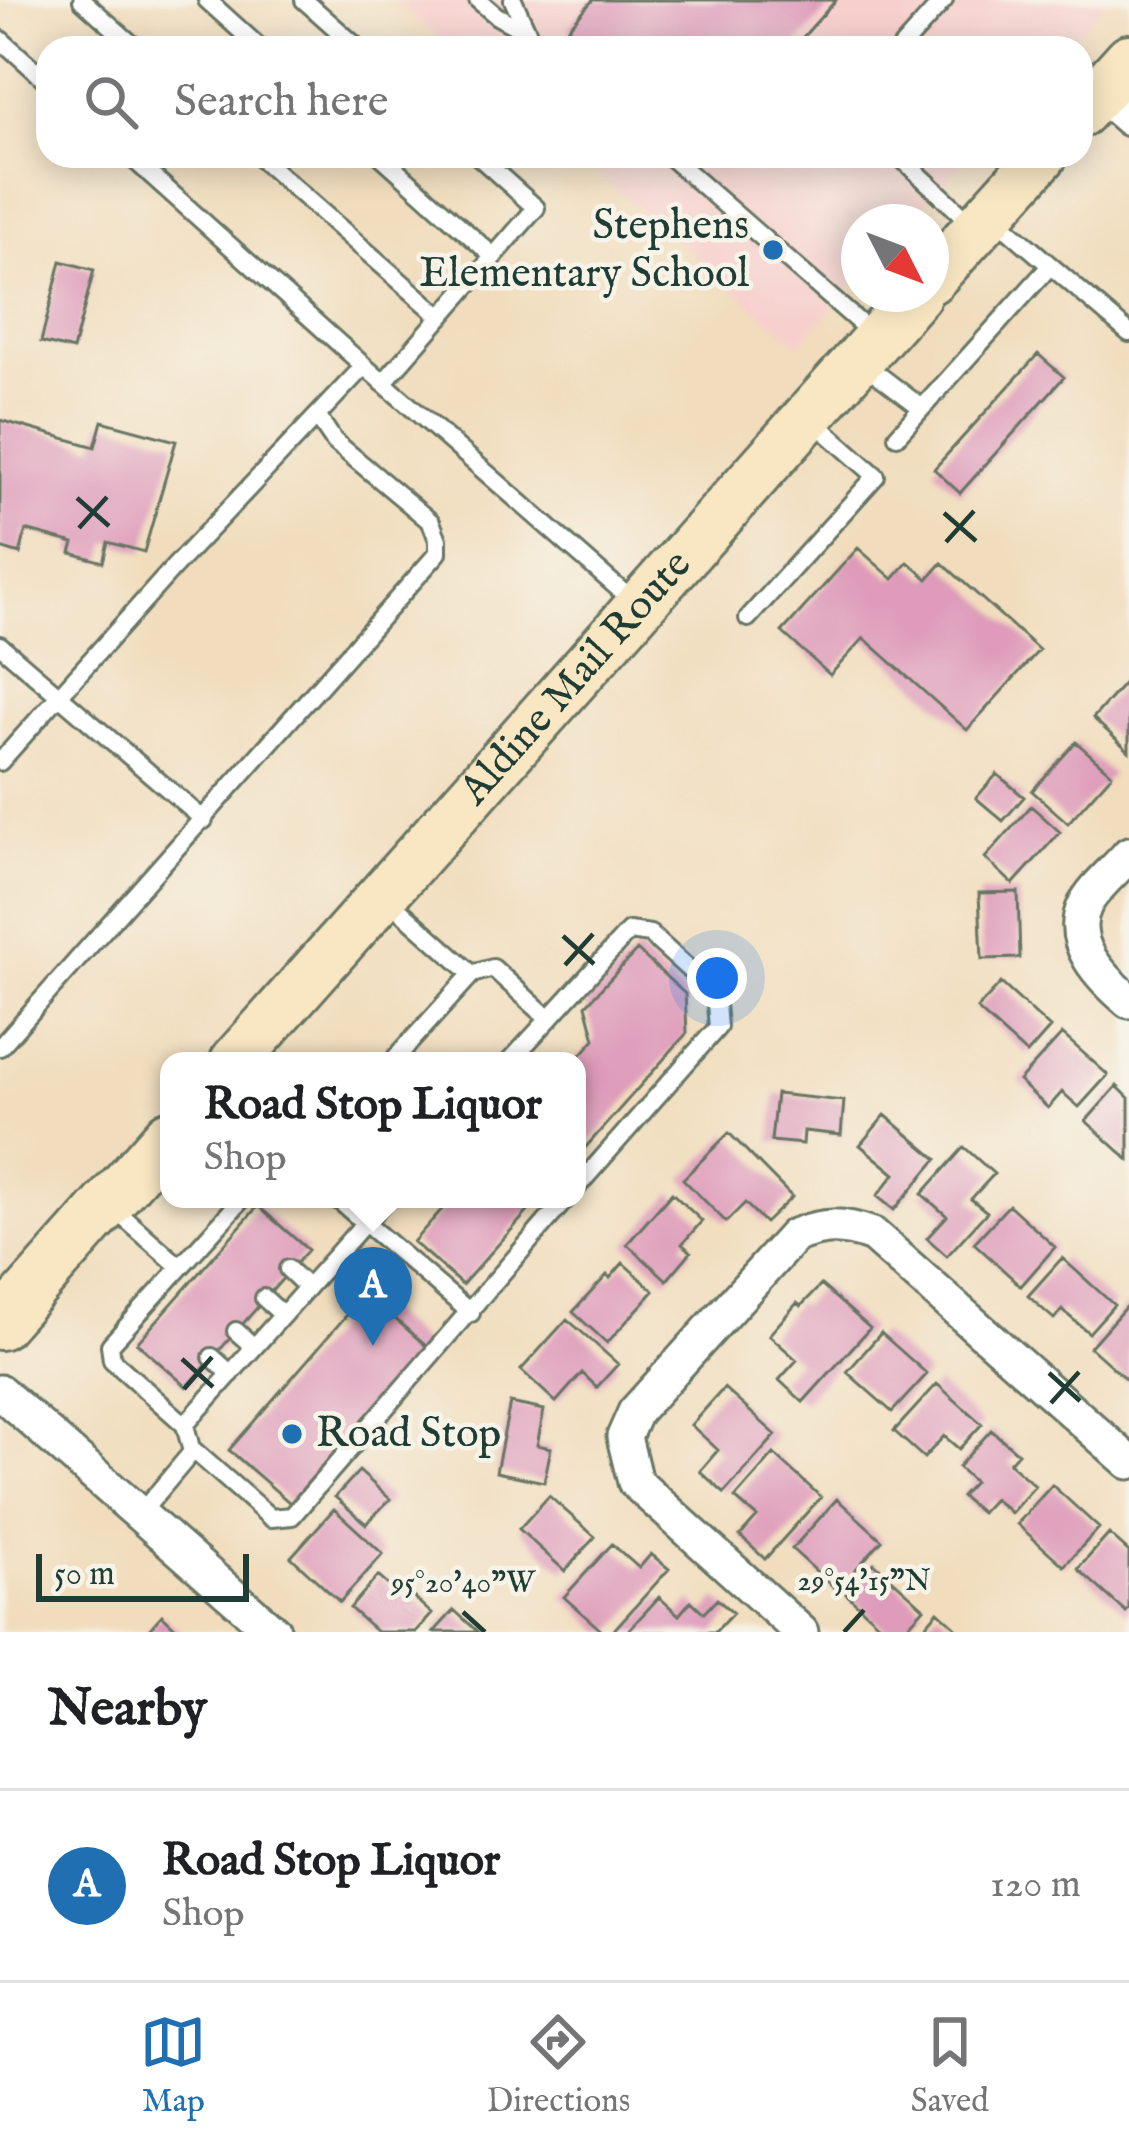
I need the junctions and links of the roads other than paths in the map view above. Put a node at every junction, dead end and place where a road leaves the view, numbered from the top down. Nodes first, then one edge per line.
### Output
1 (82, 0) edge
2 (207, 0) edge
3 (304, 0) edge
4 (478, 0) edge
5 (513, 0) edge
6 (944, 0) edge
7 (528, 33) junction
8 (122, 36) edge
9 (247, 36) edge
10 (344, 36) edge
11 (531, 36) edge
12 (912, 36) edge
13 (0, 39) edge
14 (36, 71) edge
15 (143, 168) edge
16 (272, 168) edge
17 (394, 168) edge
18 (491, 168) edge
19 (681, 168) edge
20 (915, 168) edge
21 (1031, 168) edge
22 (983, 221) junction
23 (494, 257) junction
24 (949, 259) edge
25 (1050, 266) junction
26 (901, 312) edge
27 (440, 317) junction
28 (1129, 333) edge
29 (868, 349) junction
30 (364, 366) junction
31 (383, 383) junction
32 (922, 408) junction
33 (317, 416) junction
34 (808, 417) junction
35 (897, 436) dead end
36 (639, 607) junction
37 (748, 619) dead end
38 (0, 645) edge
39 (58, 697) junction
40 (0, 762) edge
41 (203, 820) junction
42 (1129, 854) edge
43 (383, 895) junction
44 (472, 974) junction
45 (1129, 1001) edge
46 (549, 1019) junction
47 (0, 1047) edge
48 (243, 1052) edge
49 (401, 1052) edge
50 (518, 1052) edge
51 (160, 1145) edge
52 (586, 1176) edge
53 (108, 1203) junction
54 (239, 1208) edge
55 (347, 1208) edge
56 (378, 1208) edge
57 (558, 1208) edge
58 (364, 1223) junction
59 (202, 1244) junction
60 (217, 1257) dead end
61 (288, 1269) dead end
62 (176, 1271) junction
63 (308, 1287) junction
64 (189, 1290) dead end
65 (264, 1298) dead end
66 (149, 1301) junction
67 (471, 1313) junction
68 (165, 1315) dead end
69 (283, 1315) junction
70 (0, 1325) edge
71 (236, 1331) dead end
72 (254, 1347) junction
73 (212, 1357) dead end
74 (231, 1373) junction
75 (0, 1392) edge
76 (185, 1425) junction
77 (191, 1448) junction
78 (1129, 1462) edge
79 (140, 1514) junction
80 (274, 1632) edge
81 (801, 1632) edge

1 - 8 lane
2 - 9 lane
3 - 10 lane
4 - 7 lane
5 - 7 lane
6 - 12 lane
7 - 11 lane
13 - 14 lane
15 - 30 lane
16 - 27 lane
17 - 23 lane
18 - 23 lane
19 - 29 lane
20 - 22 lane
21 - 22 main road
22 - 24 main road
22 - 25 lane
23 - 27 lane
25 - 28 lane
25 - 32 lane
26 - 29 main road, Aldine Mail Route
27 - 31 lane
29 - 32 lane
29 - 34 main road, Aldine Mail Route
30 - 31 lane
30 - 33 lane
31 - 36 lane
32 - 35 lane
33 - 39 lane
33 - 41 lane
34 - 36 main road, Aldine Mail Route
34 - 37 lane
36 - 43 main road, Aldine Mail Route
38 - 39 lane
39 - 40 lane
39 - 41 lane
41 - 47 lane
42 - 45 street
43 - 44 lane
43 - 48 main road, Aldine Mail Route
44 - 46 lane
44 - 49 lane
46 - 50 lane
46 - 52 lane
51 - 53 main road
53 - 62 lane
53 - 70 main road
54 - 59 lane
55 - 58 lane
56 - 58 lane
57 - 67 lane
58 - 63 lane
58 - 67 lane
59 - 60 lane
59 - 62 lane
61 - 63 lane
62 - 64 lane
62 - 66 lane
63 - 69 lane
65 - 69 lane
66 - 68 lane
66 - 76 lane
67 - 77 lane
69 - 72 lane
71 - 72 lane
72 - 74 lane
73 - 74 lane
74 - 76 lane
75 - 79 street
76 - 77 lane
77 - 79 lane
78 - 81 street
79 - 80 street

